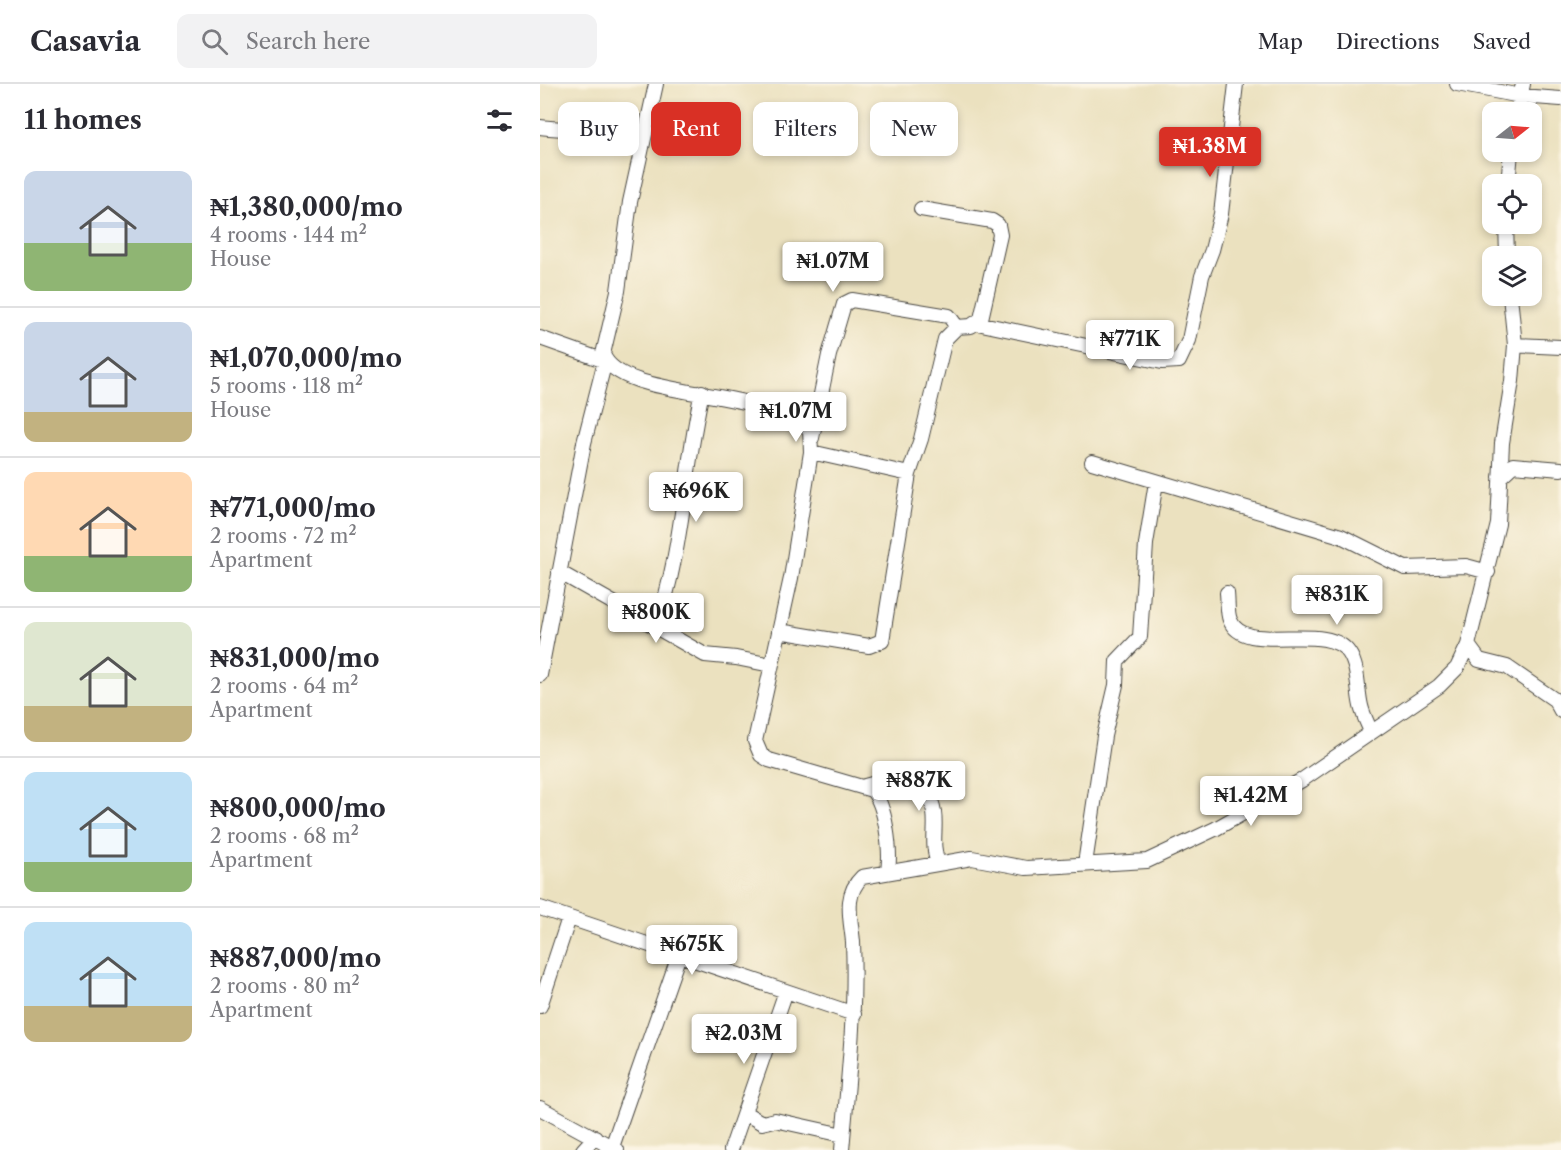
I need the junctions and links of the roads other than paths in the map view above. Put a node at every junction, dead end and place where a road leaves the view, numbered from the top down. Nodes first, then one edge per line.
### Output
1 (656, 84) edge
2 (1236, 84) edge
3 (1457, 84) edge
4 (1522, 90) edge
5 (1561, 99) edge
6 (540, 127) edge
7 (641, 150) junction
8 (921, 209) dead end
9 (1511, 306) edge
10 (977, 323) junction
11 (957, 327) junction
12 (540, 338) edge
13 (1515, 345) junction
14 (1561, 347) edge
15 (605, 361) junction
16 (702, 393) junction
17 (812, 445) junction
18 (1092, 462) dead end
19 (1561, 469) edge
20 (909, 474) junction
21 (1500, 477) junction
22 (1156, 482) junction
23 (559, 572) junction
24 (1488, 572) junction
25 (1227, 593) dead end
26 (656, 627) junction
27 (779, 631) junction
28 (1468, 645) junction
29 (771, 665) junction
30 (541, 666) edge
31 (1561, 711) edge
32 (1371, 732) junction
33 (865, 786) junction
34 (938, 863) junction
35 (1085, 864) junction
36 (888, 871) junction
37 (540, 908) edge
38 (569, 918) junction
39 (679, 955) junction
40 (786, 991) junction
41 (540, 1006) edge
42 (854, 1014) junction
43 (540, 1108) edge
44 (745, 1113) junction
45 (843, 1135) junction
46 (595, 1137) junction
47 (615, 1149) edge
48 (583, 1150) edge
49 (731, 1150) edge
50 (842, 1150) edge

1 - 7 street
2 - 10 street
3 - 4 street
4 - 5 street
6 - 7 street
7 - 15 street
8 - 10 street
9 - 13 street
10 - 11 street
11 - 17 street
11 - 20 street
12 - 15 street
13 - 14 street
13 - 21 street
15 - 16 street
15 - 23 street
16 - 17 street
16 - 26 street
17 - 20 street
17 - 27 street
18 - 22 street
19 - 21 street
20 - 27 street
21 - 24 street
22 - 24 street
22 - 35 street
23 - 26 street
23 - 30 street
24 - 28 street
25 - 32 street
26 - 29 street
27 - 29 street
28 - 31 street
28 - 32 street
29 - 33 street
32 - 35 street
33 - 34 street
33 - 36 street
34 - 35 street
34 - 36 street
36 - 42 street
37 - 38 street
38 - 39 street
38 - 41 street
39 - 40 street
39 - 47 street
40 - 42 street
40 - 44 street
42 - 45 street
43 - 46 street
44 - 45 street
44 - 49 street
45 - 50 street
46 - 47 street
46 - 48 street

